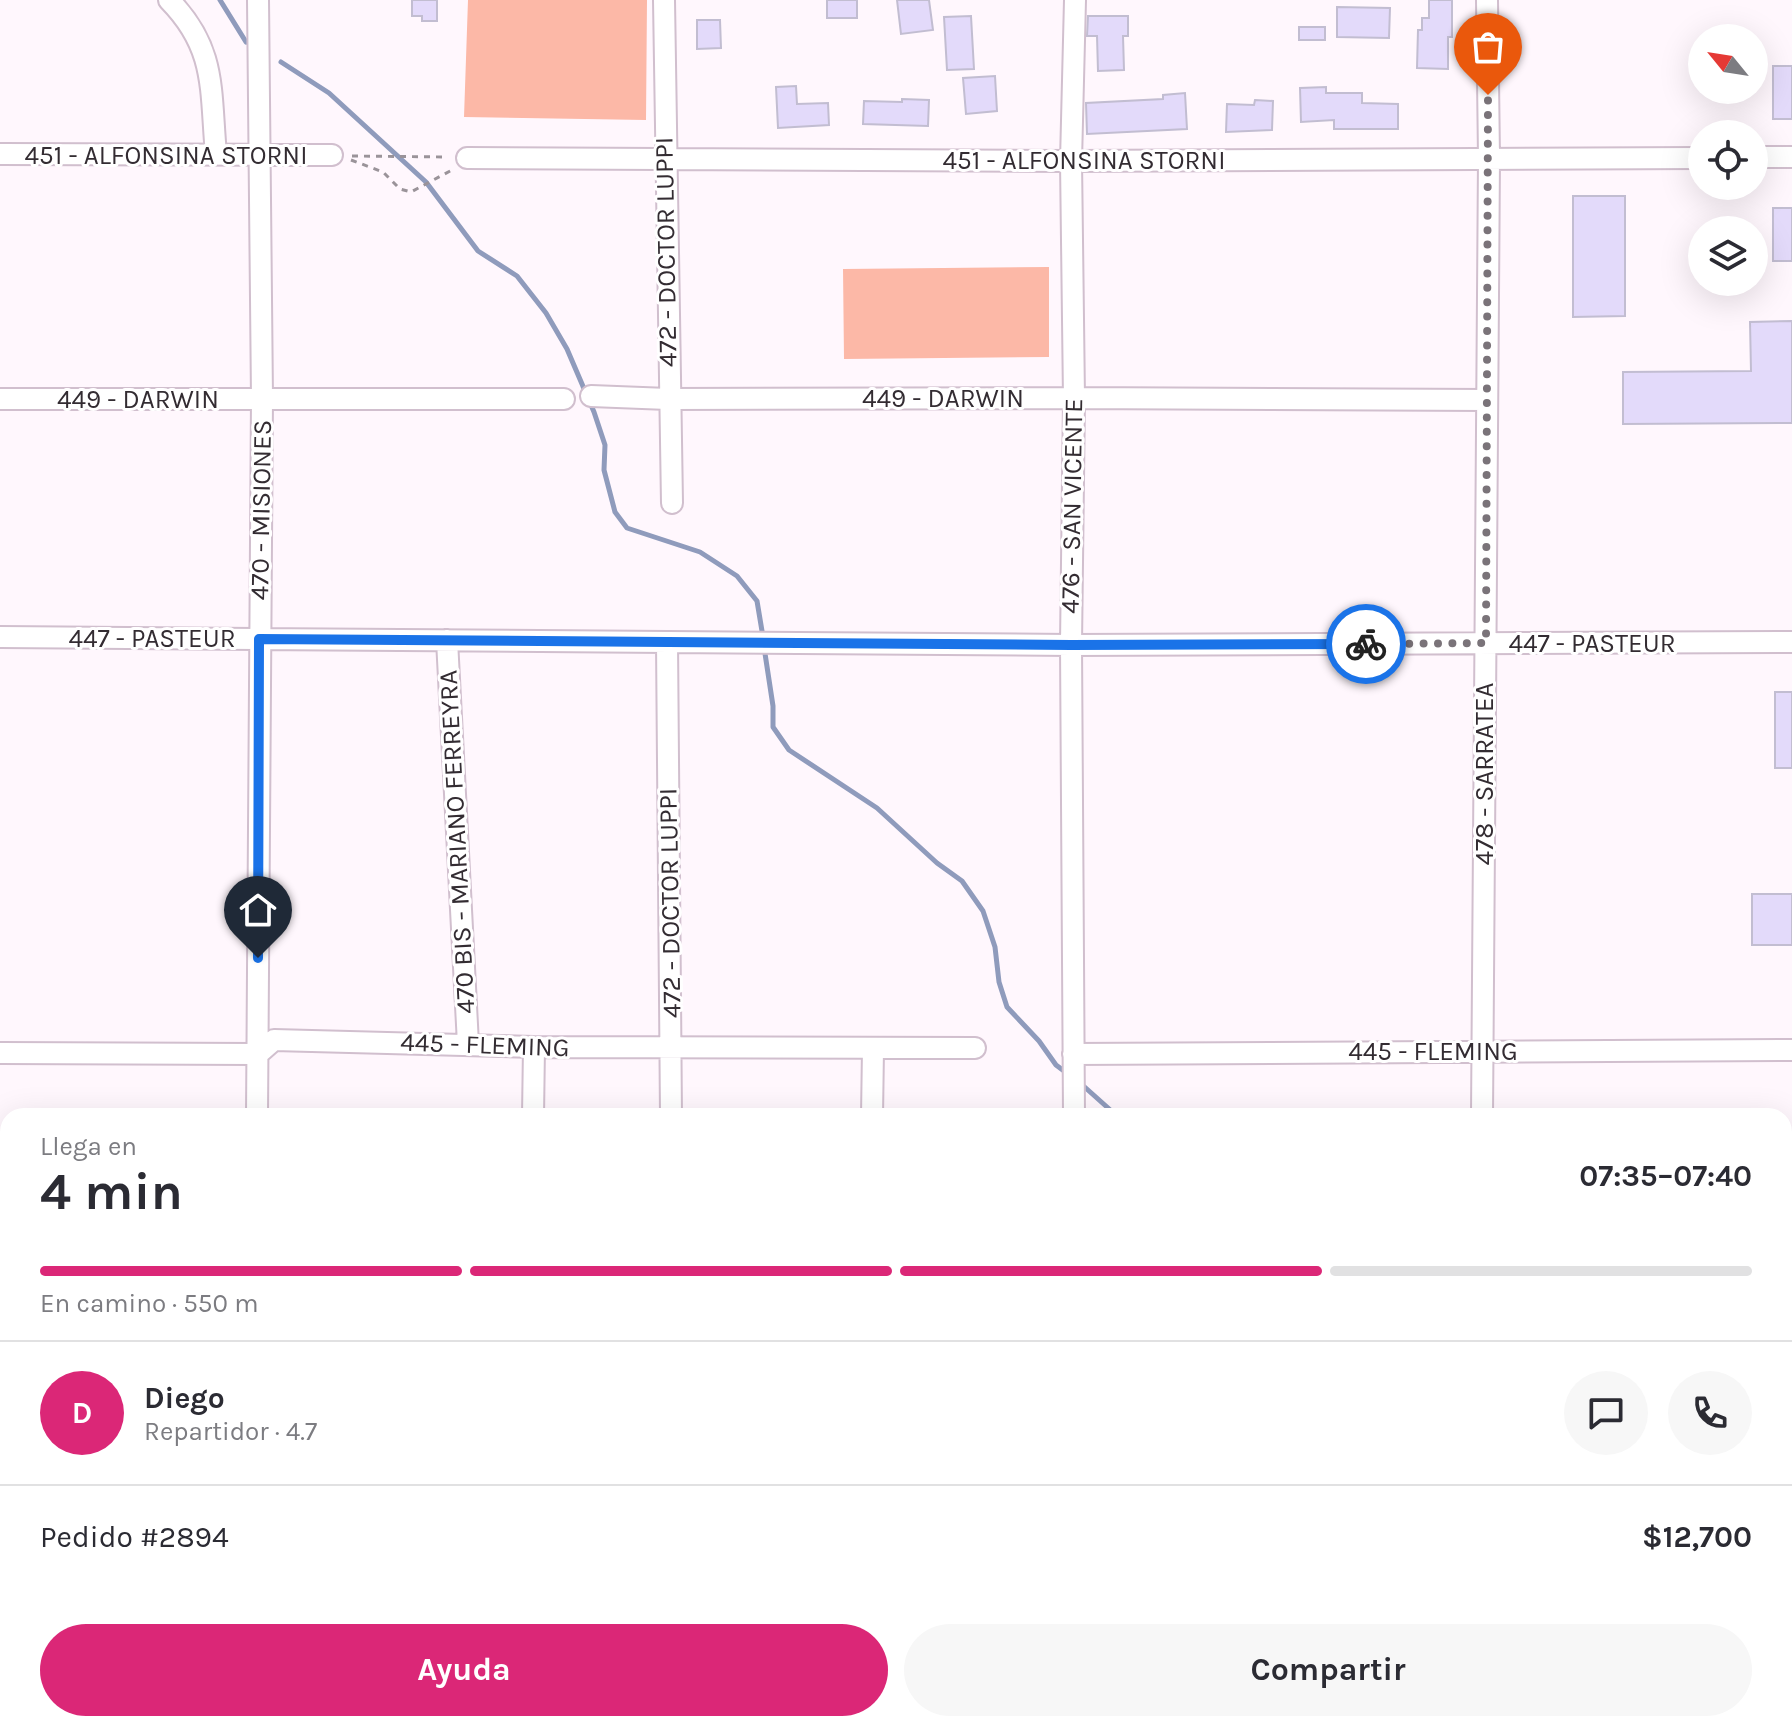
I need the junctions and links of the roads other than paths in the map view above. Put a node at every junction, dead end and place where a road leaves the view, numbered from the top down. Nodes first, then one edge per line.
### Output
1 (169, 0) edge
2 (258, 0) edge
3 (664, 0) edge
4 (1075, 0) edge
5 (1487, 0) edge
6 (0, 154) edge
7 (216, 154) junction
8 (332, 155) road end
9 (258, 156) junction
10 (1768, 157) edge
11 (1792, 157) edge
12 (467, 158) road end
13 (1489, 158) junction
14 (1688, 158) edge
15 (665, 159) junction
16 (1071, 161) junction
17 (591, 396) dead end
18 (262, 398) junction
19 (1074, 398) junction
20 (0, 399) edge
21 (564, 399) dead end
22 (668, 399) junction
23 (1487, 400) junction
24 (672, 503) dead end
25 (0, 637) edge
26 (259, 639) junction
27 (447, 640) junction
28 (667, 642) junction
29 (1792, 642) edge
30 (1486, 643) junction
31 (1071, 645) junction
32 (468, 1044) junction
33 (534, 1047) junction
34 (975, 1048) dead end
35 (671, 1049) junction
36 (873, 1049) junction
37 (1482, 1050) junction
38 (1792, 1050) edge
39 (0, 1053) edge
40 (258, 1054) junction
41 (1073, 1057) junction
42 (257, 1108) edge
43 (533, 1108) edge
44 (671, 1108) edge
45 (872, 1108) edge
46 (1074, 1108) edge
47 (1482, 1108) edge

1 - 7 street
2 - 9 street, 470 - MISIONES
3 - 15 street, 472 - DOCTOR LUPPI
4 - 16 street, 476 - SAN VICENTE
5 - 13 street, 478 - SARRATEA
6 - 7 street, 451 - ALFONSINA STORNI
7 - 9 street, 451 - ALFONSINA STORNI
8 - 9 street, 451 - ALFONSINA STORNI
9 - 18 street, 470 - MISIONES
10 - 11 street
12 - 15 street, 451 - ALFONSINA STORNI
13 - 14 street, 451 - ALFONSINA STORNI
13 - 16 street, 451 - ALFONSINA STORNI
13 - 23 street, 478 - SARRATEA
15 - 16 street, 451 - ALFONSINA STORNI
15 - 22 street, 472 - DOCTOR LUPPI
16 - 19 street, 476 - SAN VICENTE
17 - 22 street, 449 - DARWIN
18 - 20 street, 449 - DARWIN
18 - 21 street, 449 - DARWIN
18 - 26 street, 470 - MISIONES
19 - 22 street, 449 - DARWIN
19 - 23 street, 449 - DARWIN
19 - 31 street, 476 - SAN VICENTE
22 - 24 street, 472 - DOCTOR LUPPI
23 - 30 street, 478 - SARRATEA
25 - 26 street, 447 - PASTEUR
26 - 27 street, 447 - PASTEUR
26 - 40 street, 470 - MISIONES
27 - 28 street, 447 - PASTEUR
27 - 32 street, 470 BIS - MARIANO FERREYRA
28 - 31 street, 447 - PASTEUR
28 - 35 street, 472 - DOCTOR LUPPI
29 - 30 street, 447 - PASTEUR
30 - 31 street, 447 - PASTEUR
30 - 37 street, 478 - SARRATEA
31 - 41 street, 476 - SAN VICENTE
32 - 33 street, 445 - FLEMING
32 - 40 street, 445 - FLEMING
33 - 35 street, 445 - FLEMING
33 - 43 street
34 - 36 street, 445 - FLEMING
35 - 36 street, 445 - FLEMING
35 - 44 street, 472 - DOCTOR LUPPI
36 - 45 street
37 - 38 street, 445 - FLEMING
37 - 41 street, 445 - FLEMING
37 - 47 street, 478 - SARRATEA
39 - 40 street, 445 - FLEMING
40 - 42 street, 470 - MISIONES
41 - 46 street, 476 - SAN VICENTE

